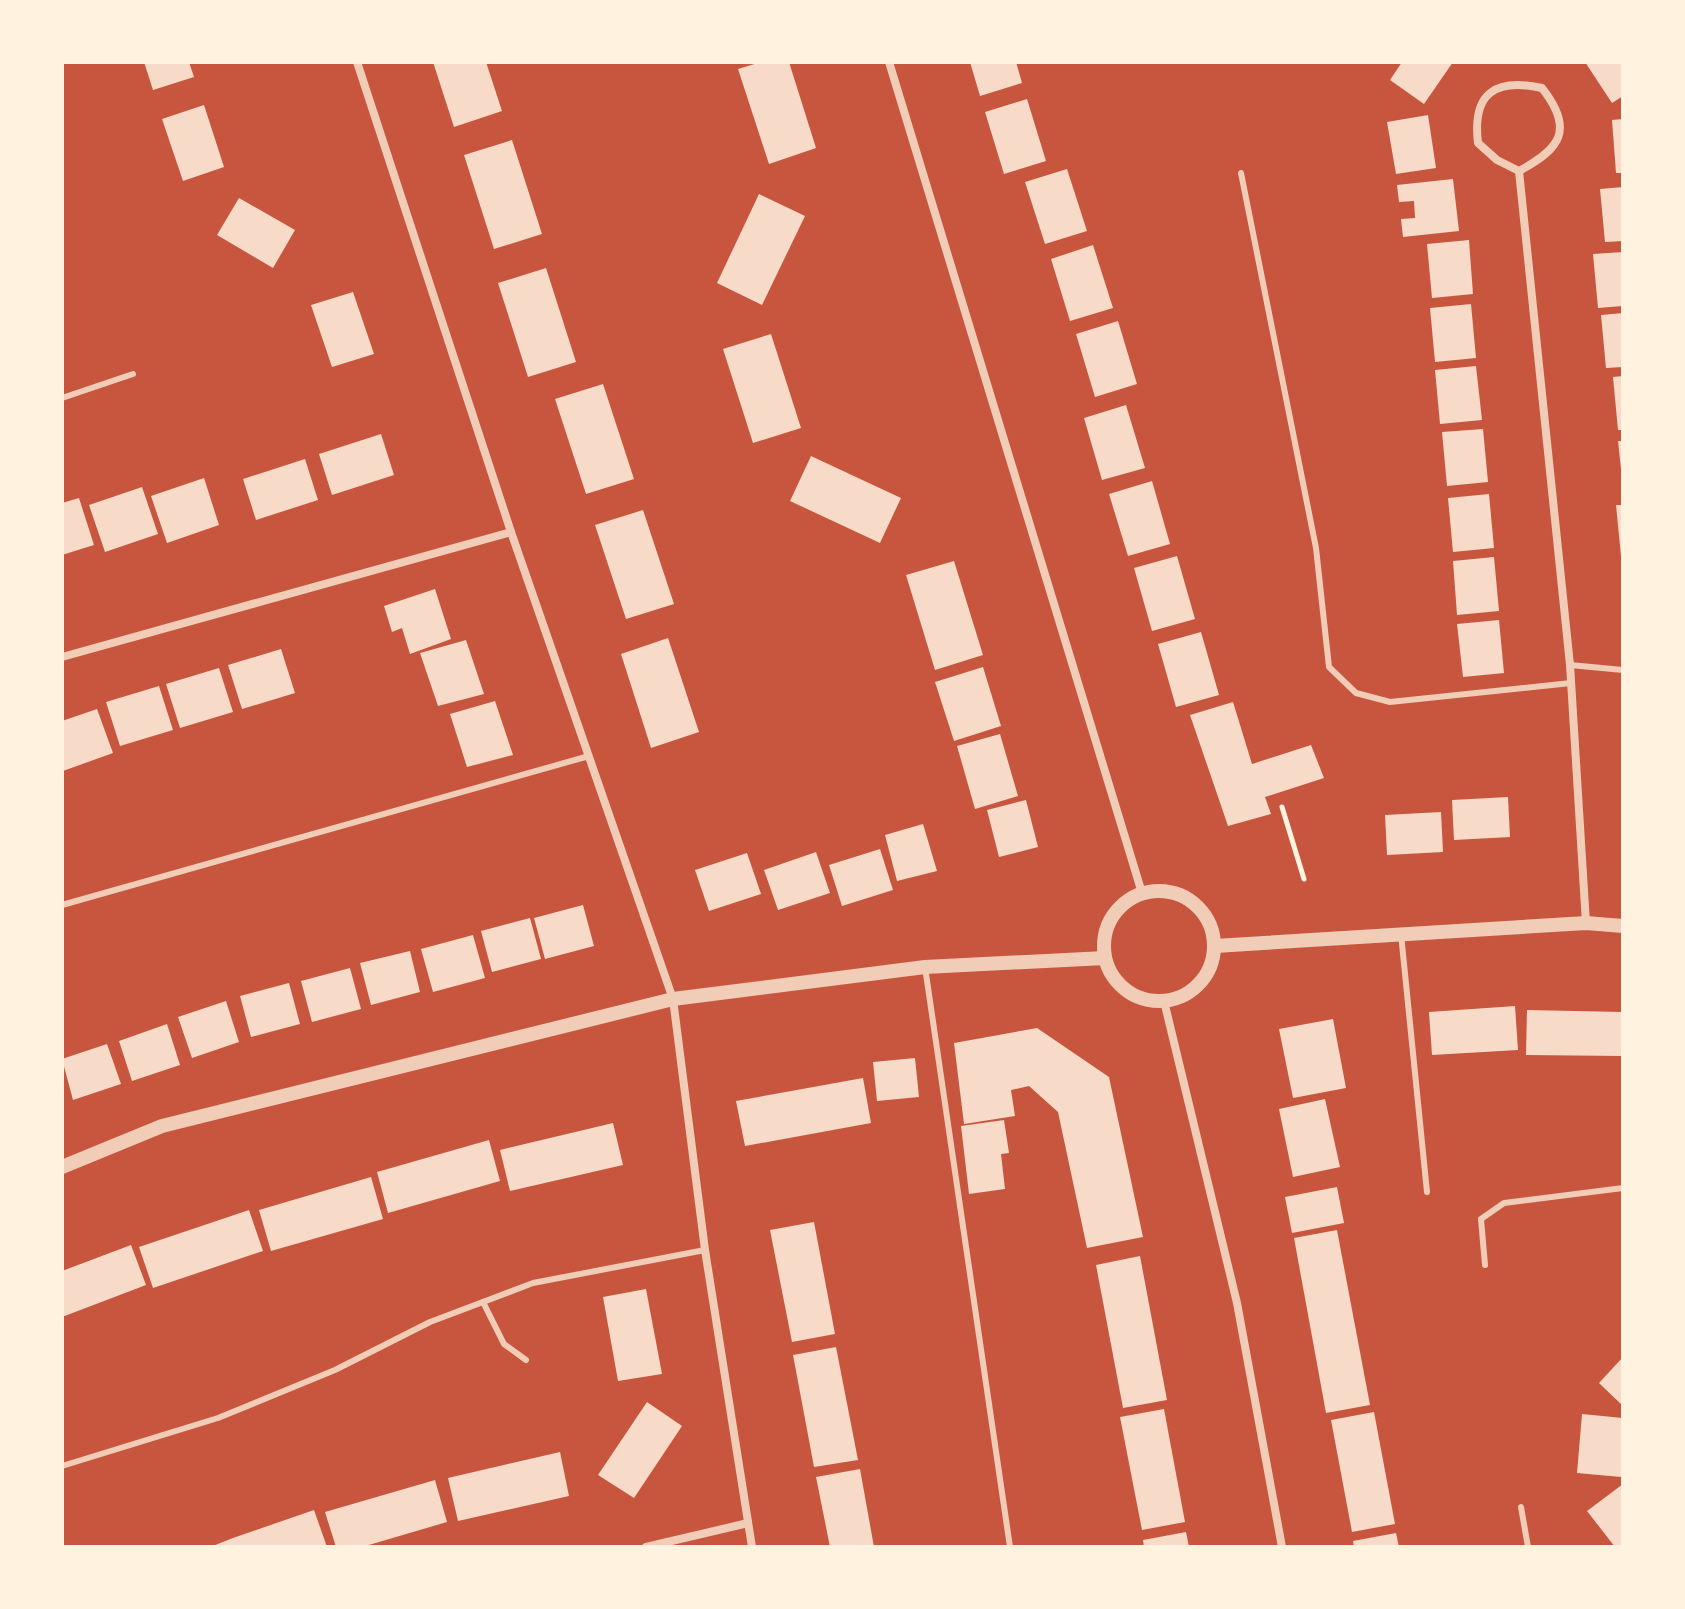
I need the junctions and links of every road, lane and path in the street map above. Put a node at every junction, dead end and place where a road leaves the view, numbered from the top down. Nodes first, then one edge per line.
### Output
1 (357, 62) edge
2 (889, 62) edge
3 (1519, 171) junction
4 (1241, 173) dead end
5 (133, 374) dead end
6 (62, 398) edge
7 (511, 532) junction
8 (62, 657) edge
9 (1570, 665) junction
10 (1623, 670) edge
11 (1571, 683) junction
12 (589, 756) junction
13 (1282, 807) dead end
14 (1304, 879) dead end
15 (1142, 893) junction
16 (62, 905) edge
17 (1586, 923) junction
18 (1623, 926) edge
19 (1401, 934) junction
20 (1215, 946) junction
21 (1105, 958) junction
22 (925, 967) junction
23 (673, 999) junction
24 (1164, 1001) junction
25 (62, 1167) edge
26 (1623, 1188) edge
27 (1427, 1192) dead end
28 (705, 1250) junction
29 (1485, 1265) dead end
30 (483, 1302) junction
31 (526, 1360) dead end
32 (62, 1466) edge
33 (1521, 1507) dead end
34 (748, 1523) junction
35 (646, 1547) edge
36 (752, 1547) edge
37 (1010, 1547) edge
38 (1282, 1547) edge
39 (1528, 1547) edge

1 - 7 street
2 - 15 street
3 - 3 street
3 - 9 street
4 - 11 lane
5 - 6 lane
7 - 8 street
7 - 12 street
9 - 10 lane
9 - 11 street
11 - 17 street
12 - 16 lane
12 - 23 street
13 - 14 path
15 - 20 street
15 - 21 street
17 - 18 street
17 - 19 street
19 - 20 street
19 - 27 lane
20 - 24 street
21 - 22 street
21 - 24 street
22 - 23 street
22 - 37 lane
23 - 25 street
23 - 28 street
24 - 38 street
26 - 29 lane
28 - 30 lane
28 - 34 street
30 - 31 lane
30 - 32 lane
33 - 39 lane
34 - 35 street
34 - 36 street

